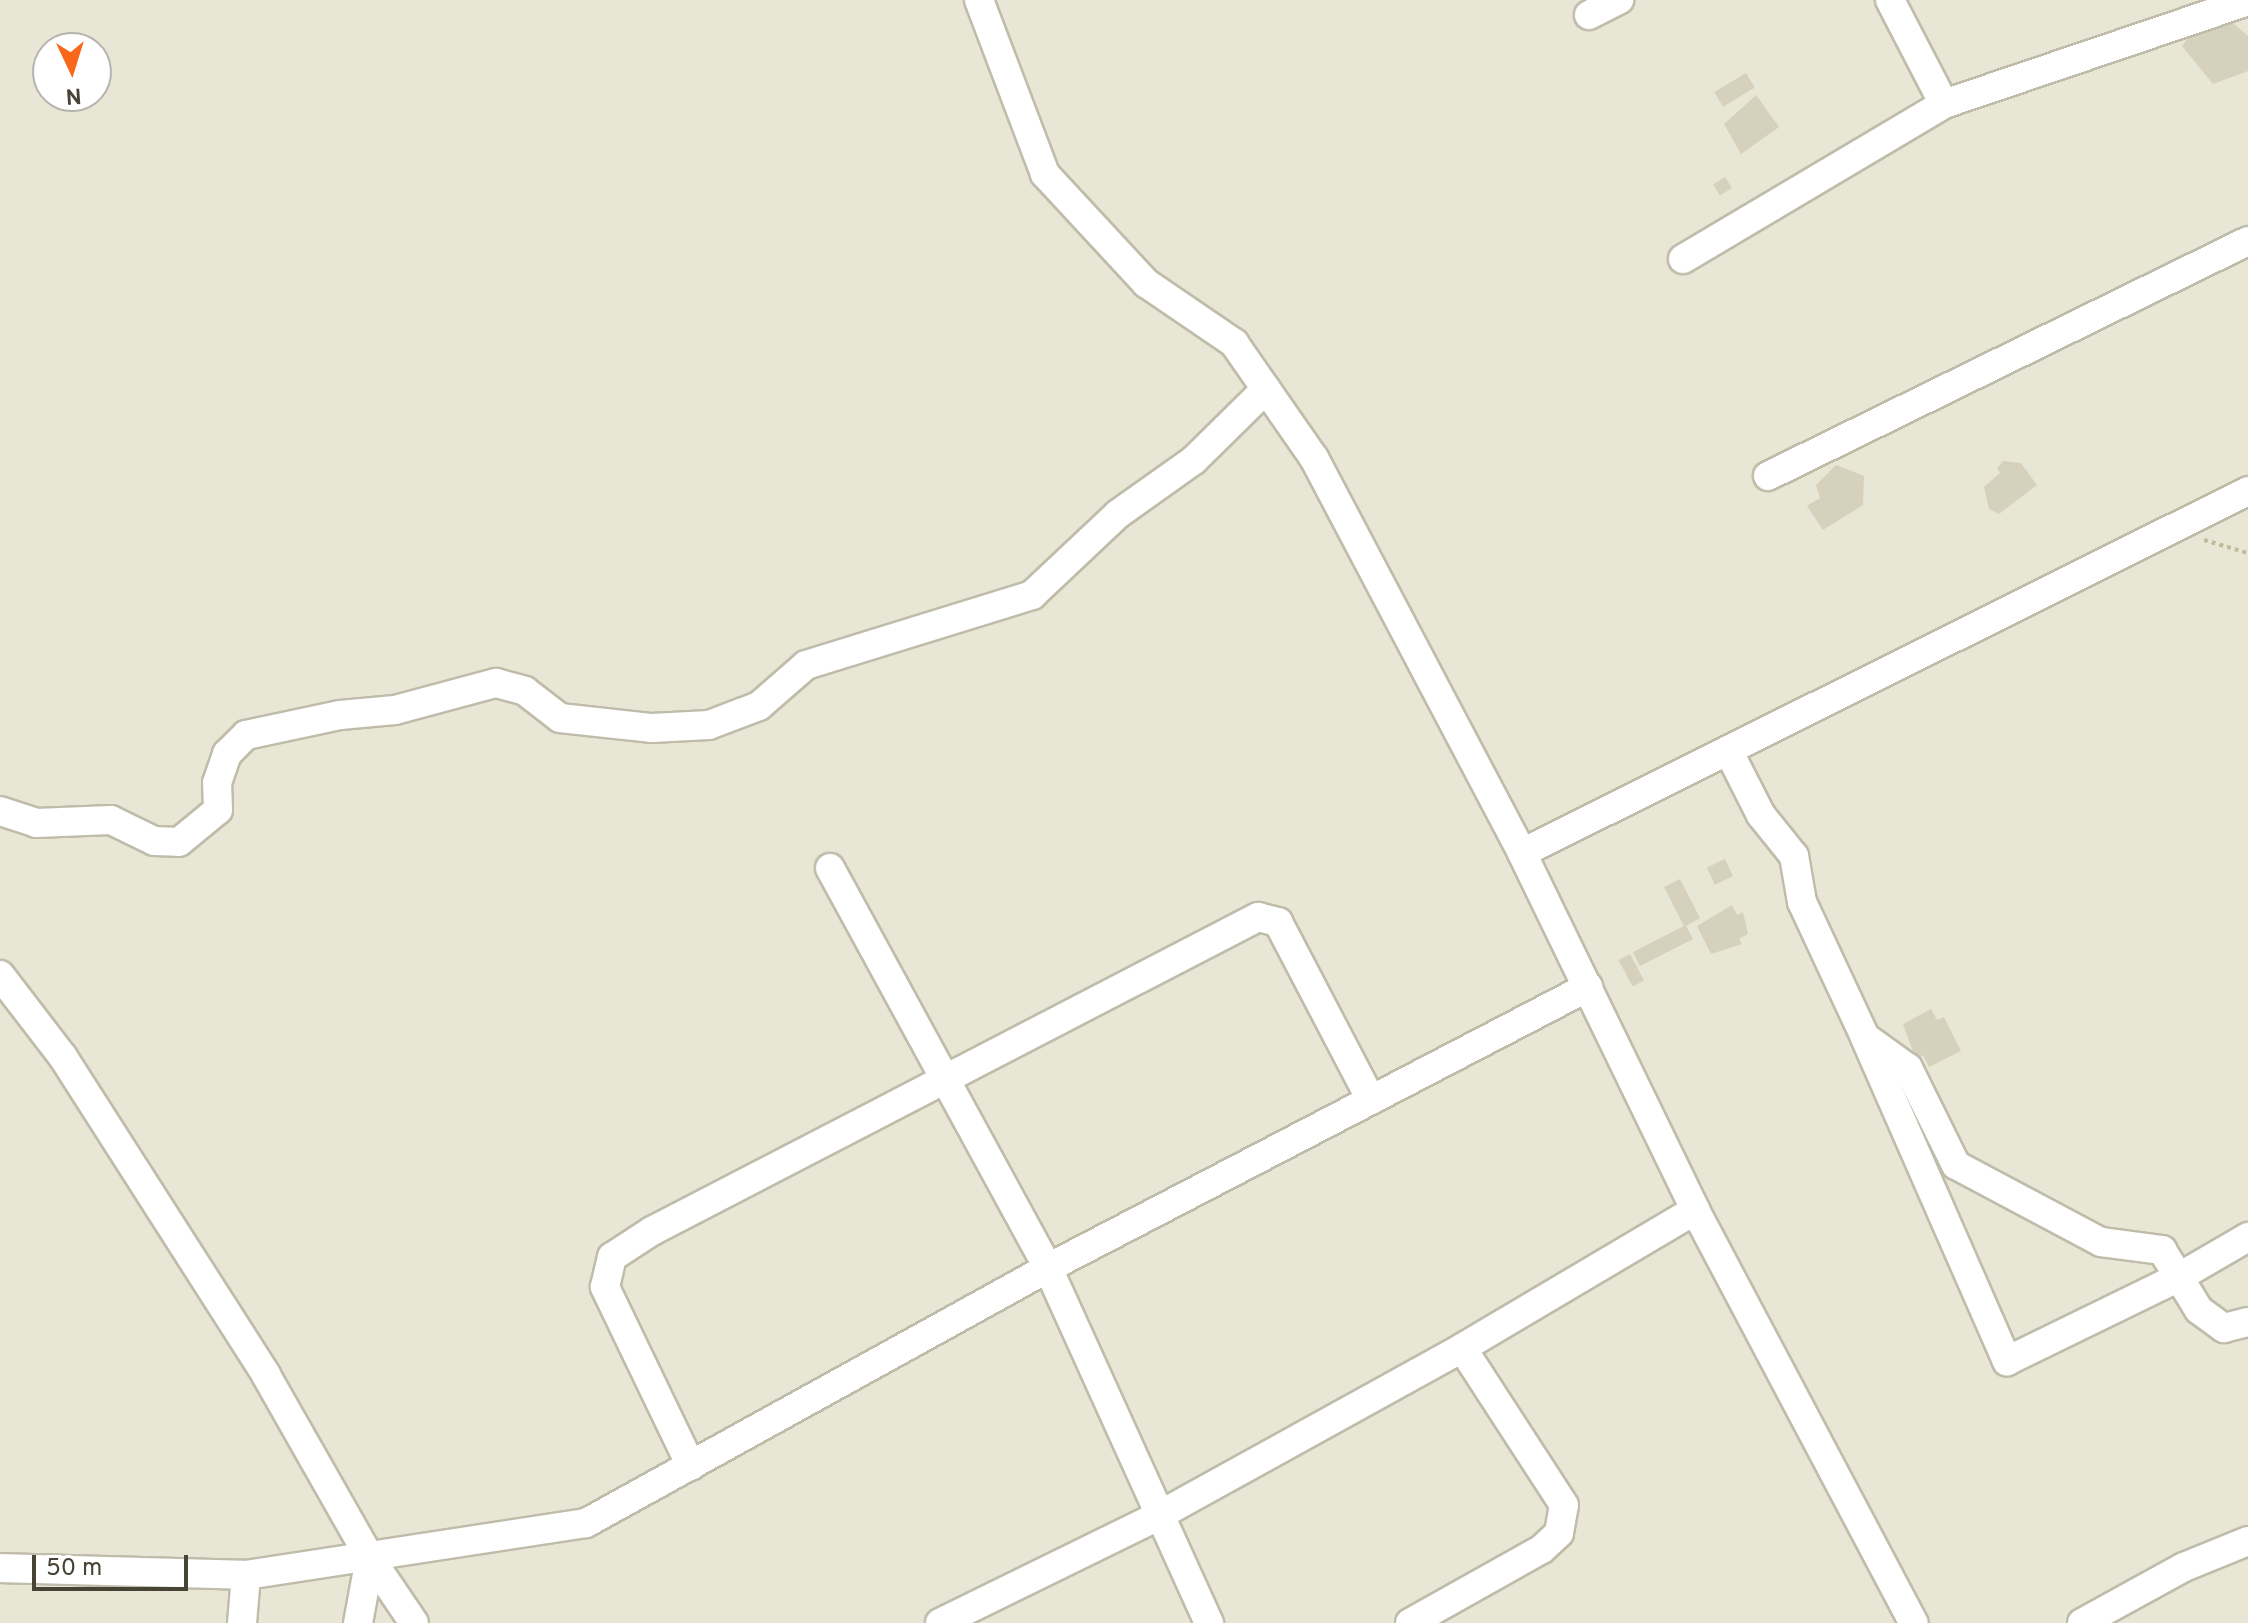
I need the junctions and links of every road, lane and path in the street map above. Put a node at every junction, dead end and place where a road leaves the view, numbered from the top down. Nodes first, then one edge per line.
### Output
1 (979, 0) edge
2 (1619, 0) edge
3 (1890, 0) edge
4 (2248, 1) edge
5 (1589, 15) dead end
6 (1944, 104) junction
7 (2248, 241) edge
8 (1683, 259) dead end
9 (1266, 389) junction
10 (1768, 476) dead end
11 (2248, 491) edge
12 (2170, 530) junction
13 (2248, 553) edge
14 (1728, 750) junction
15 (0, 811) edge
16 (1522, 853) junction
17 (830, 868) dead end
18 (0, 975) edge
19 (1588, 987) junction
20 (1865, 1037) junction
21 (941, 1079) junction
22 (1371, 1100) junction
23 (1695, 1210) junction
24 (2248, 1237) edge
25 (1048, 1268) junction
26 (2179, 1277) junction
27 (2248, 1322) edge
28 (1462, 1348) junction
29 (691, 1466) junction
30 (1158, 1516) junction
31 (2248, 1541) edge
32 (370, 1558) junction
33 (0, 1568) edge
34 (246, 1575) junction
35 (242, 1623) edge
36 (358, 1623) edge
37 (395, 1623) edge
38 (414, 1623) edge
39 (940, 1623) edge
40 (1209, 1623) edge
41 (1410, 1623) edge
42 (1914, 1623) edge
43 (2082, 1623) edge

1 - 9 street
2 - 5 street
3 - 6 street
4 - 6 street
6 - 8 street
7 - 10 street
9 - 15 street
9 - 16 street
11 - 12 street
12 - 13 path
12 - 14 street
14 - 16 street
14 - 20 street
16 - 19 street
17 - 21 street
18 - 32 street
19 - 22 street
19 - 23 street
20 - 26 street
20 - 26 street
21 - 22 street
21 - 25 street
21 - 29 street
22 - 25 street
23 - 28 street
23 - 42 street
24 - 26 street
25 - 29 street
25 - 30 street
26 - 27 street
28 - 30 street
28 - 41 street
29 - 32 street
30 - 39 street
30 - 40 street
31 - 43 street
32 - 34 street
32 - 36 street
32 - 37 street
32 - 38 street
33 - 34 street
34 - 35 street

